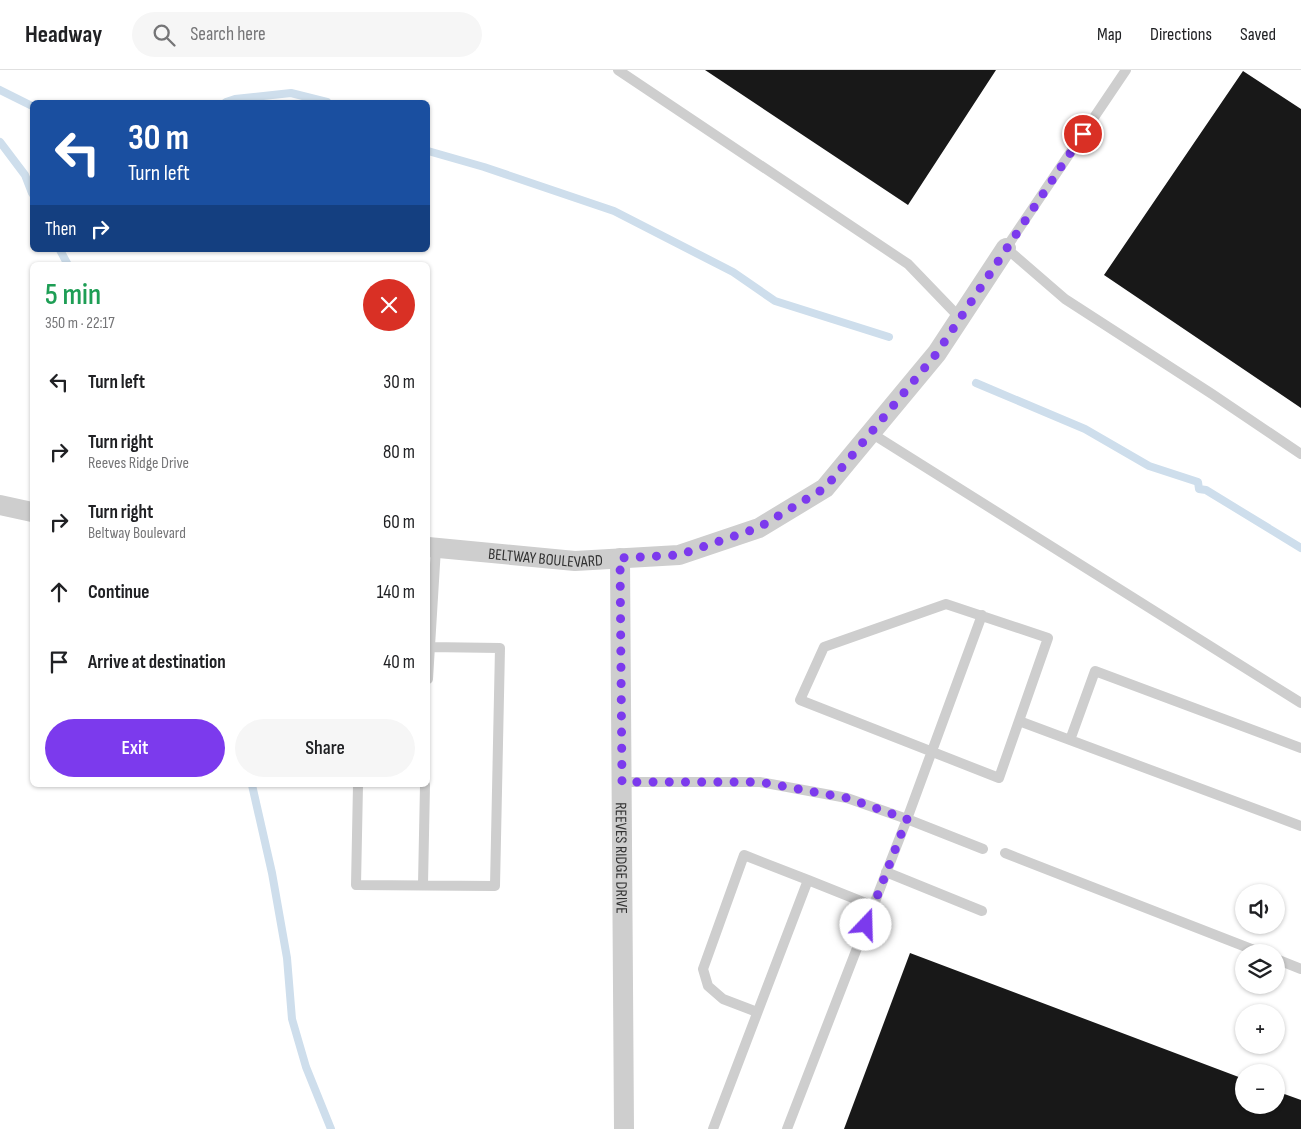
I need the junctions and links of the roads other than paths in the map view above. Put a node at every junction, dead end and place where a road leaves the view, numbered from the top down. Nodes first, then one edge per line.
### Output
1 (618, 70) edge
2 (1126, 70) edge
3 (1006, 248) junction
4 (960, 318) junction
5 (871, 433) junction
6 (1301, 454) edge
7 (0, 505) edge
8 (30, 512) edge
9 (432, 548) edge
10 (620, 558) junction
11 (430, 598) edge
12 (982, 614) junction
13 (430, 647) edge
14 (1301, 703) edge
15 (1019, 721) junction
16 (1070, 740) junction
17 (1301, 748) edge
18 (931, 753) junction
19 (622, 782) junction
20 (358, 787) edge
21 (425, 787) edge
22 (907, 819) junction
23 (1301, 826) edge
24 (983, 849) dead end
25 (1005, 853) dead end
26 (886, 872) junction
27 (808, 880) junction
28 (422, 884) junction
29 (873, 906) junction
30 (982, 911) dead end
31 (1238, 944) edge
32 (1285, 963) edge
33 (1301, 969) edge
34 (757, 1012) junction
35 (624, 1129) edge
36 (713, 1129) edge
37 (787, 1129) edge

1 - 4 lane
2 - 3 lane
3 - 4 street, BELTWAY BOULEVARD
3 - 6 lane
4 - 5 street, BELTWAY BOULEVARD
5 - 10 street, BELTWAY BOULEVARD
5 - 14 lane
7 - 8 street
9 - 10 street, BELTWAY BOULEVARD
9 - 11 lane
10 - 19 street, REEVES RIDGE DRIVE
12 - 15 lane
12 - 18 lane
12 - 18 lane
13 - 28 lane
15 - 16 lane
15 - 18 lane
16 - 17 lane
16 - 23 lane
18 - 22 lane
19 - 22 lane
19 - 35 street, REEVES RIDGE DRIVE
20 - 28 lane
21 - 28 lane
22 - 24 lane
22 - 26 lane
25 - 31 lane
26 - 29 lane
26 - 30 lane
27 - 29 lane
27 - 34 lane
27 - 34 lane
29 - 37 lane
32 - 33 lane
34 - 36 lane

